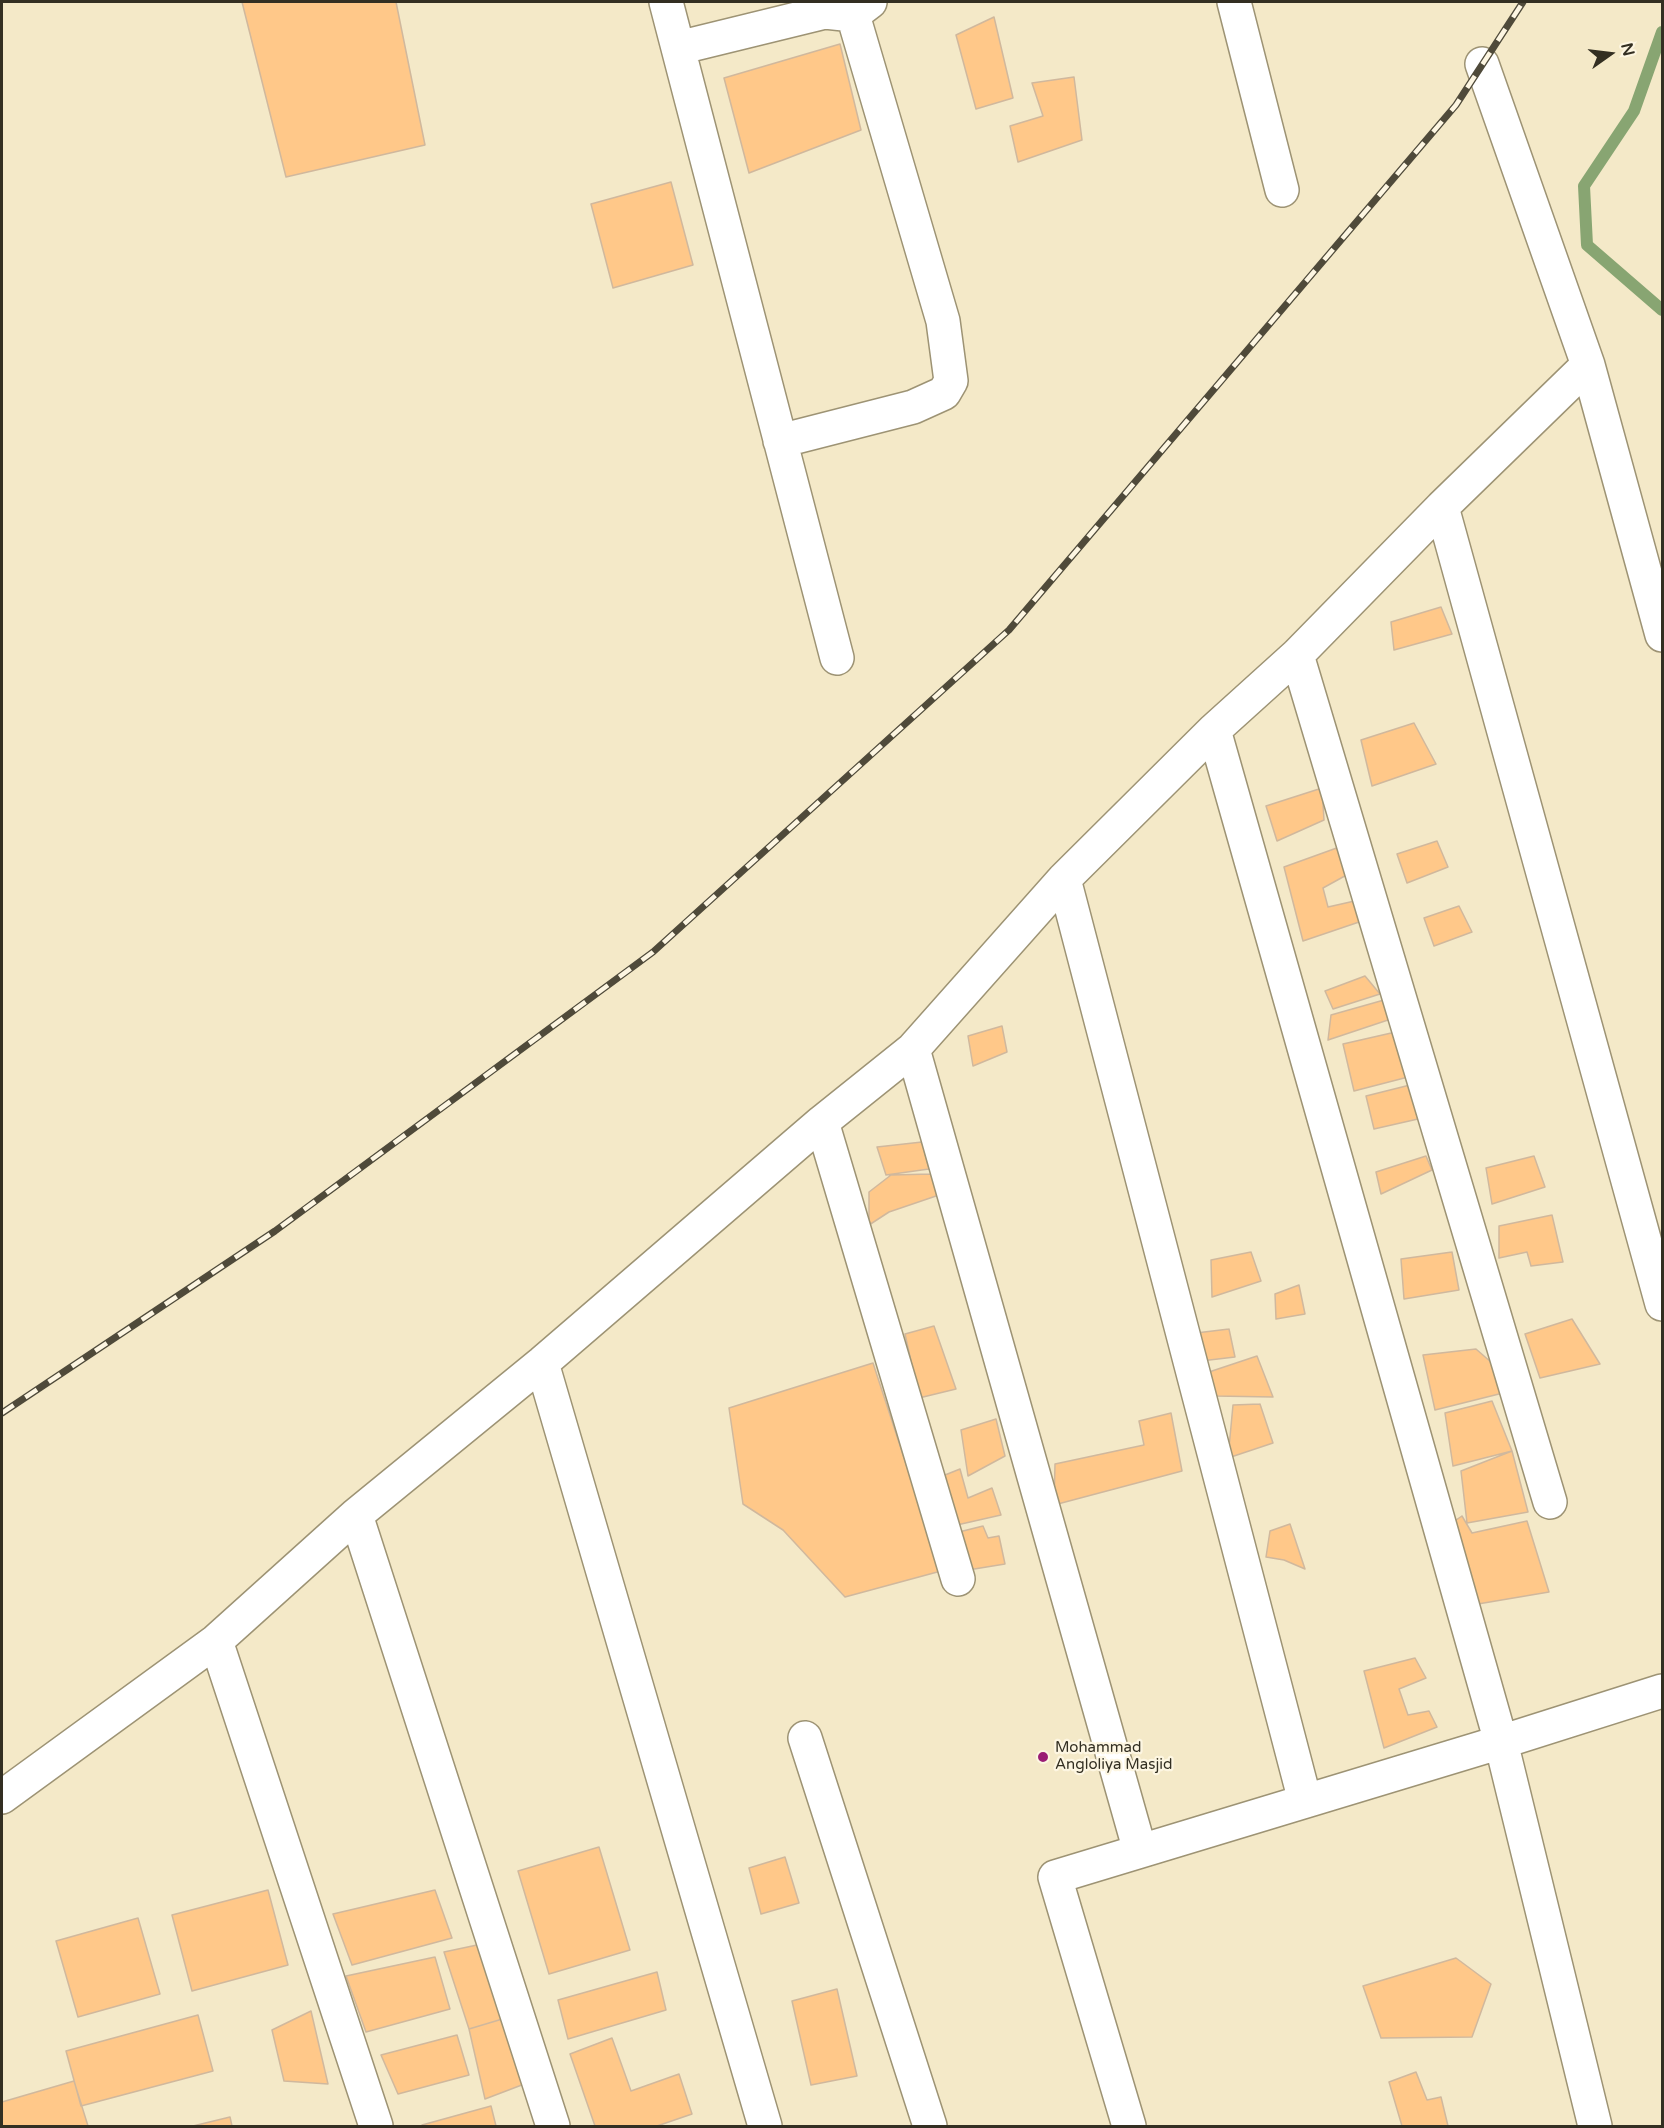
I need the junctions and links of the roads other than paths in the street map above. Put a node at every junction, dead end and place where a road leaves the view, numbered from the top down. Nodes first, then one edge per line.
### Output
1 (666, 2) edge
2 (1234, 2) edge
3 (861, 8) edge
4 (678, 48) junction
5 (1482, 64) dead end
6 (1282, 190) dead end
7 (1588, 365) junction
8 (780, 441) junction
9 (1442, 507) junction
10 (1662, 634) edge
11 (1297, 655) junction
12 (837, 658) dead end
13 (1214, 730) junction
14 (1064, 879) junction
15 (913, 1049) junction
16 (822, 1122) junction
17 (1662, 1304) edge
18 (542, 1363) junction
19 (1550, 1502) dead end
20 (356, 1515) junction
21 (958, 1579) dead end
22 (216, 1641) junction
23 (1662, 1691) edge
24 (805, 1738) dead end
25 (1501, 1742) junction
26 (2, 1797) edge
27 (1305, 1801) junction
28 (1140, 1851) junction
29 (376, 2127) edge
30 (553, 2127) edge
31 (765, 2127) edge
32 (930, 2127) edge
33 (1129, 2127) edge
34 (1596, 2127) edge

1 - 4 street
2 - 6 street
3 - 4 street
3 - 8 street
4 - 8 street
5 - 7 street
7 - 9 street
7 - 10 street
8 - 12 street
9 - 11 street
9 - 17 street
11 - 13 street
11 - 19 street
13 - 14 street
13 - 25 street
14 - 15 street
14 - 27 street
15 - 16 street
15 - 28 street
16 - 18 street
16 - 21 street
18 - 20 street
18 - 31 street
20 - 22 street
20 - 30 street
22 - 26 street
22 - 29 street
23 - 25 street
24 - 32 street
25 - 27 street
25 - 34 street
27 - 28 street
28 - 33 street

